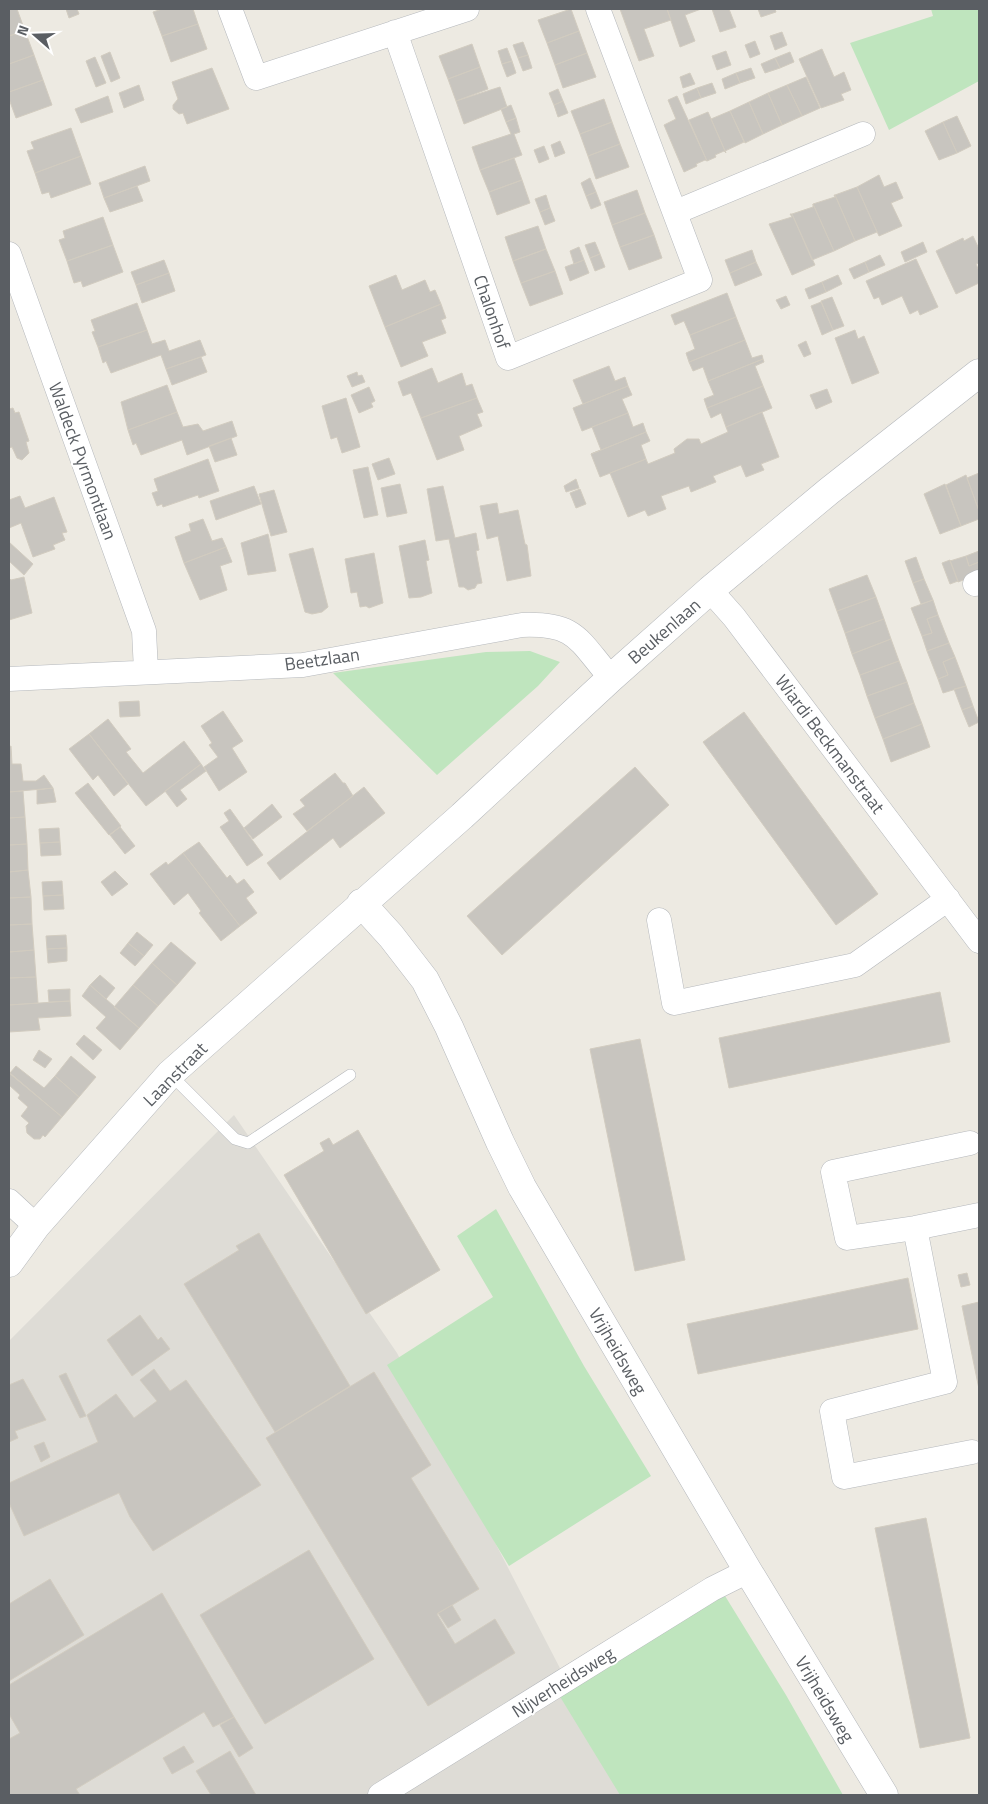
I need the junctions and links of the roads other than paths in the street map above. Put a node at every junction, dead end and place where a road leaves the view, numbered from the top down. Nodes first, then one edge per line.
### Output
1 (230, 9) edge
2 (467, 9) edge
3 (598, 9) edge
4 (395, 32) junction
5 (863, 134) dead end
6 (676, 212) junction
7 (9, 254) edge
8 (979, 372) edge
9 (710, 590) junction
10 (146, 671) junction
11 (611, 678) junction
12 (9, 679) edge
13 (948, 900) junction
14 (361, 904) junction
15 (659, 920) dead end
16 (979, 941) edge
17 (170, 1074) junction
18 (350, 1074) dead end
19 (970, 1143) dead end
20 (9, 1201) edge
21 (979, 1215) edge
22 (36, 1226) junction
23 (915, 1228) junction
24 (9, 1263) edge
25 (972, 1452) dead end
26 (748, 1571) junction
27 (380, 1795) edge
28 (884, 1795) edge

1 - 4 street
2 - 4 street
3 - 6 street, Chalonhof
4 - 6 street, Chalonhof
5 - 6 street
7 - 10 street, Waldeck Pyrmontlaan
8 - 9 street, Beukenlaan
9 - 11 street, Beukenlaan
9 - 13 street, Wiardi Beckmanstraat
10 - 11 street, Beetzlaan
10 - 12 street, Beetzlaan
11 - 14 street, Beukenlaan
13 - 15 street
13 - 16 street, Wiardi Beckmanstraat
14 - 17 street, Laanstraat
14 - 26 street, Vrijheidsweg
17 - 18 lane
17 - 22 street, Laanstraat
19 - 23 street
20 - 22 street
21 - 23 street
22 - 24 street, Laanstraat
23 - 25 street
26 - 27 street, Nijverheidsweg
26 - 28 street, Vrijheidsweg

